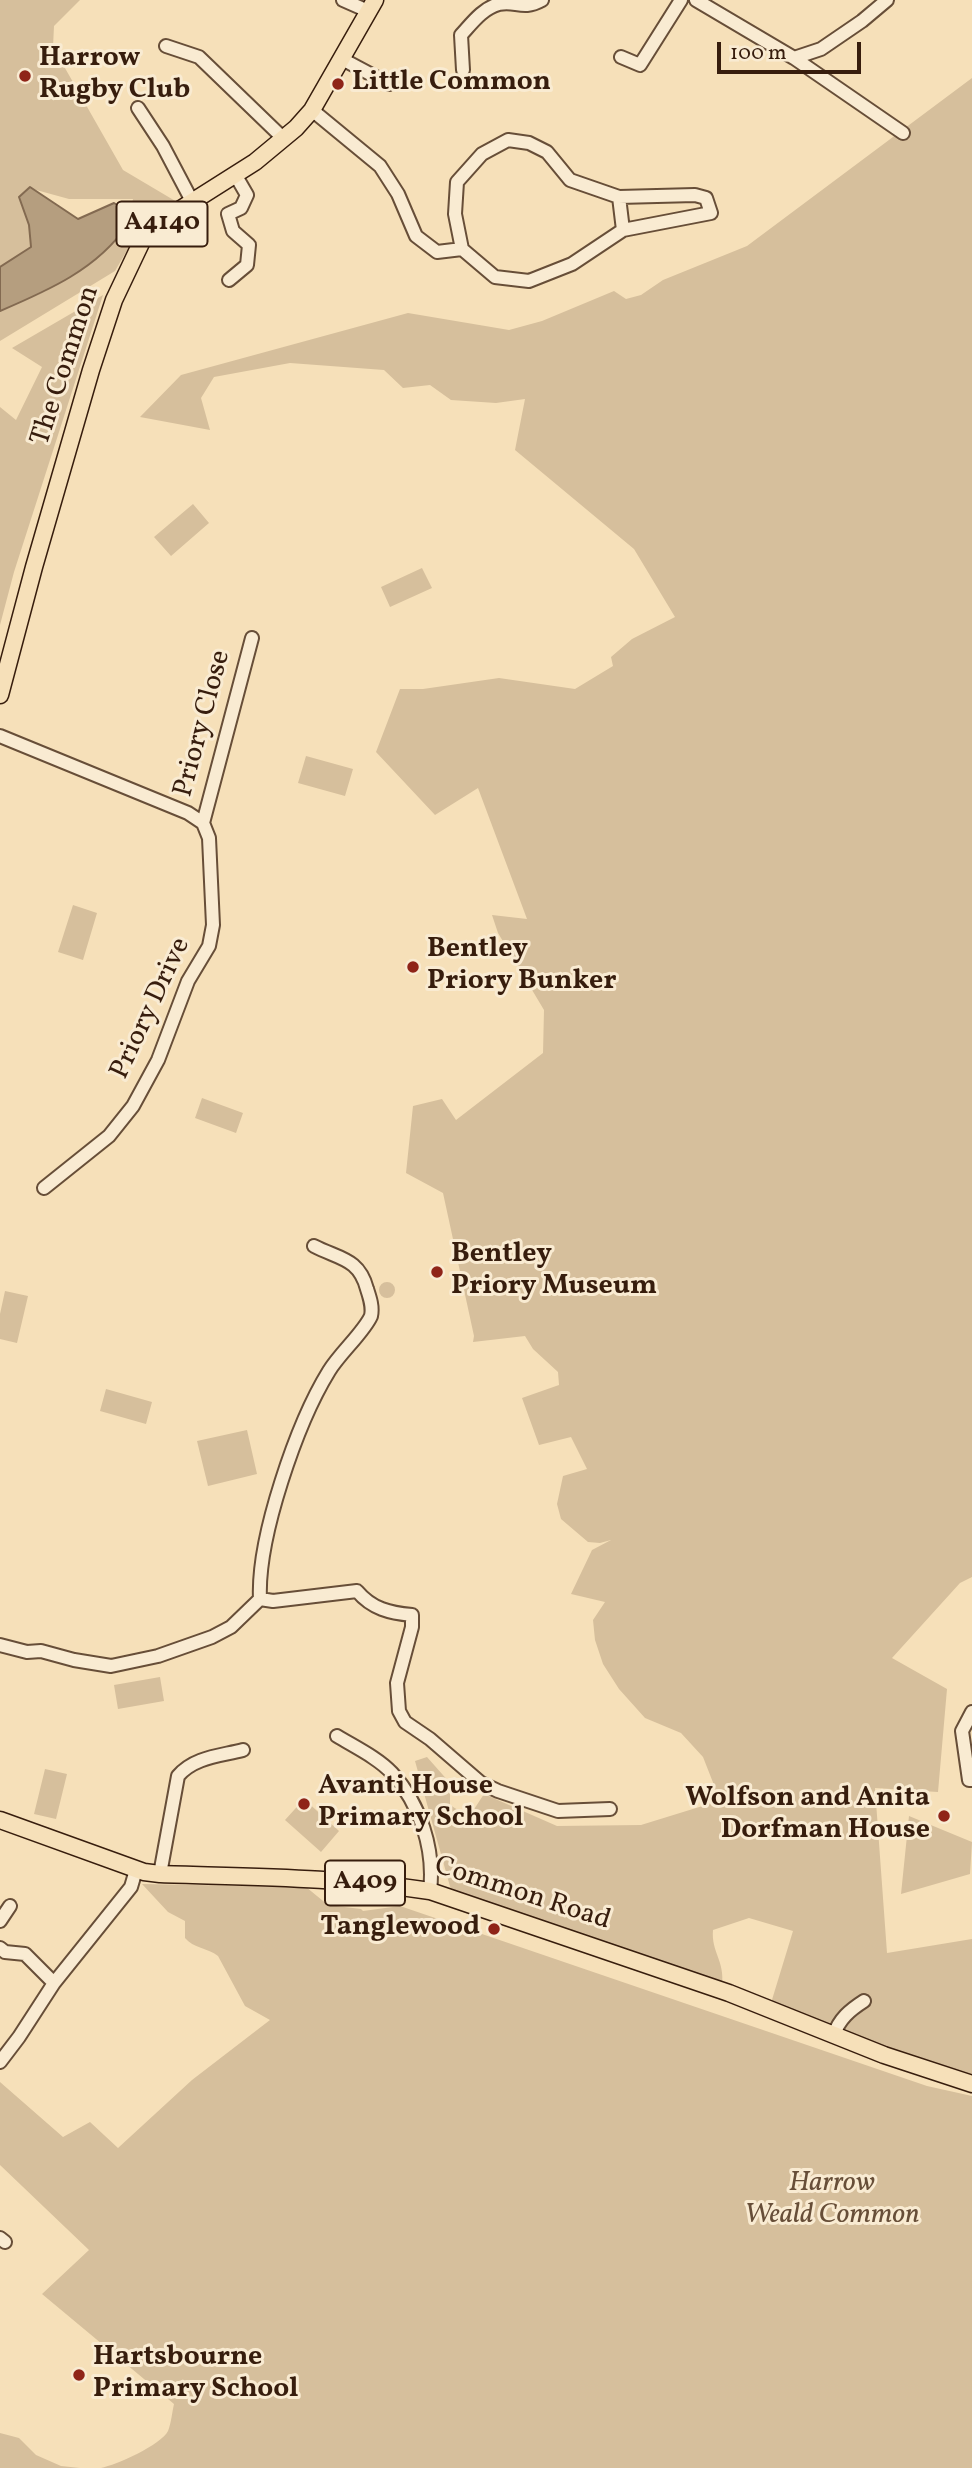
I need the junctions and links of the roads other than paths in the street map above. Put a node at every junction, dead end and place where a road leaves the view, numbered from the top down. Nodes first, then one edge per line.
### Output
1 (343, 0) edge
2 (542, 0) edge
3 (681, 0) edge
4 (696, 0) edge
5 (887, 0) edge
6 (369, 4) edge
7 (166, 46) dead end
8 (821, 49) junction
9 (621, 57) dead end
10 (794, 58) junction
11 (342, 59) junction
12 (463, 71) dead end
13 (820, 75) junction
14 (389, 84) dead end
15 (138, 108) dead end
16 (312, 110) junction
17 (903, 133) dead end
18 (290, 134) junction
19 (236, 176) junction
20 (619, 197) junction
21 (193, 203) junction
22 (623, 230) junction
23 (462, 249) junction
24 (229, 279) dead end
25 (252, 638) dead end
26 (0, 695) edge
27 (0, 736) edge
28 (203, 822) junction
29 (44, 1188) dead end
30 (314, 1246) dead end
31 (260, 1599) junction
32 (0, 1645) edge
33 (972, 1712) edge
34 (337, 1736) dead end
35 (243, 1751) dead end
36 (972, 1780) edge
37 (610, 1809) dead end
38 (0, 1820) edge
39 (136, 1870) junction
40 (160, 1874) junction
41 (430, 1891) junction
42 (10, 1906) dead end
43 (0, 1921) edge
44 (0, 1948) edge
45 (54, 1983) junction
46 (864, 2001) dead end
47 (834, 2035) junction
48 (5, 2045) edge
49 (0, 2062) edge
50 (972, 2084) edge

1 - 6 street
2 - 12 street
3 - 9 street
4 - 10 street
5 - 8 street
6 - 11 main road, A4140
7 - 18 street
8 - 10 street
8 - 13 street
10 - 13 street
11 - 14 street
11 - 16 main road, A4140
13 - 17 street
15 - 21 street
16 - 18 main road, A4140
16 - 23 street
18 - 19 main road, The Common / A4140
19 - 21 main road, The Common / A4140
19 - 24 street
20 - 22 street
20 - 22 street
20 - 23 street
21 - 26 main road, The Common / A4140
22 - 23 street
25 - 28 street, Priory Close
27 - 28 street
28 - 29 street, Priory Drive
30 - 31 street
31 - 32 street
31 - 37 street
33 - 36 street
34 - 41 street
35 - 40 street
38 - 39 main road, Common Road / A409
39 - 40 main road, Common Road / A409
39 - 45 street
40 - 41 main road, Common Road / A409
41 - 47 main road, Common Road / A409
42 - 43 street
44 - 45 street
45 - 48 street
46 - 47 street
47 - 50 main road, Common Road / A409
48 - 49 street

